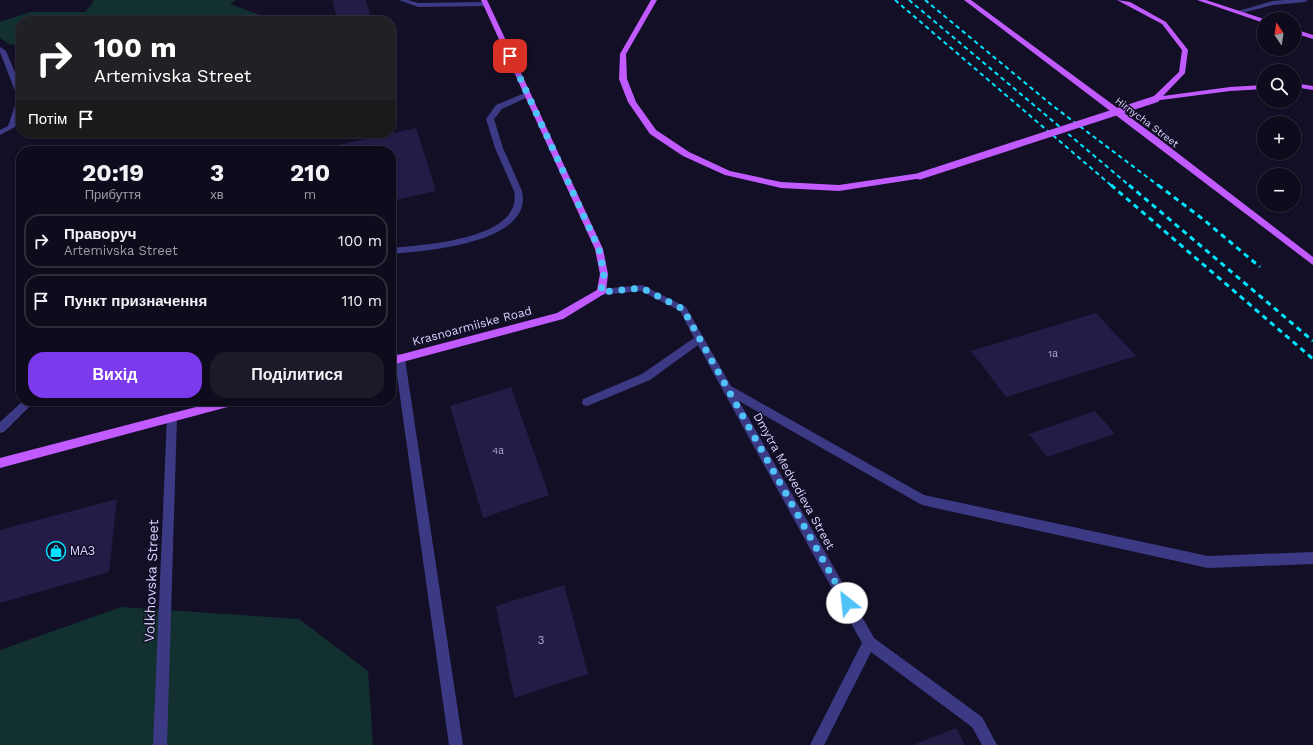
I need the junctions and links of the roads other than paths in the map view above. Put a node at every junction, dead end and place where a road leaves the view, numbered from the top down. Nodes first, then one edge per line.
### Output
1 (402, 0) edge
2 (654, 0) edge
3 (967, 0) edge
4 (1120, 0) edge
5 (1200, 0) edge
6 (1305, 0) edge
7 (485, 2) edge
8 (1238, 12) junction
9 (1257, 19) edge
10 (1301, 33) edge
11 (1313, 37) edge
12 (0, 49) edge
13 (16, 84) edge
14 (1301, 86) edge
15 (1257, 87) edge
16 (1313, 88) edge
17 (528, 95) junction
18 (1156, 99) junction
19 (16, 114) edge
20 (0, 133) edge
21 (396, 250) edge
22 (1313, 262) edge
23 (601, 292) junction
24 (700, 339) junction
25 (396, 358) edge
26 (396, 371) edge
27 (728, 389) junction
28 (587, 402) dead end
29 (25, 406) edge
30 (215, 406) edge
31 (172, 417) junction
32 (0, 429) edge
33 (0, 463) edge
34 (1313, 558) edge
35 (869, 643) junction
36 (160, 745) edge
37 (456, 745) edge
38 (817, 745) edge
39 (990, 745) edge

1 - 7 street
2 - 18 main road, bridge
3 - 22 main road, Hirnycha Street
4 - 18 main road
5 - 8 main road
6 - 8 street
7 - 17 main road
8 - 9 main road
10 - 11 main road
12 - 13 street
14 - 16 main road
15 - 18 main road
17 - 21 street
17 - 23 main road
19 - 20 street
23 - 24 street, Dmytra Medvedieva Street
23 - 25 main road, Krasnoarmiiske Road
24 - 27 street, Dmytra Medvedieva Street
24 - 28 street
26 - 37 street
27 - 34 street
27 - 35 street, Dmytra Medvedieva Street
29 - 32 street
30 - 31 main road
31 - 33 main road
31 - 36 street, Volkhovska Street
35 - 38 street
35 - 39 street

